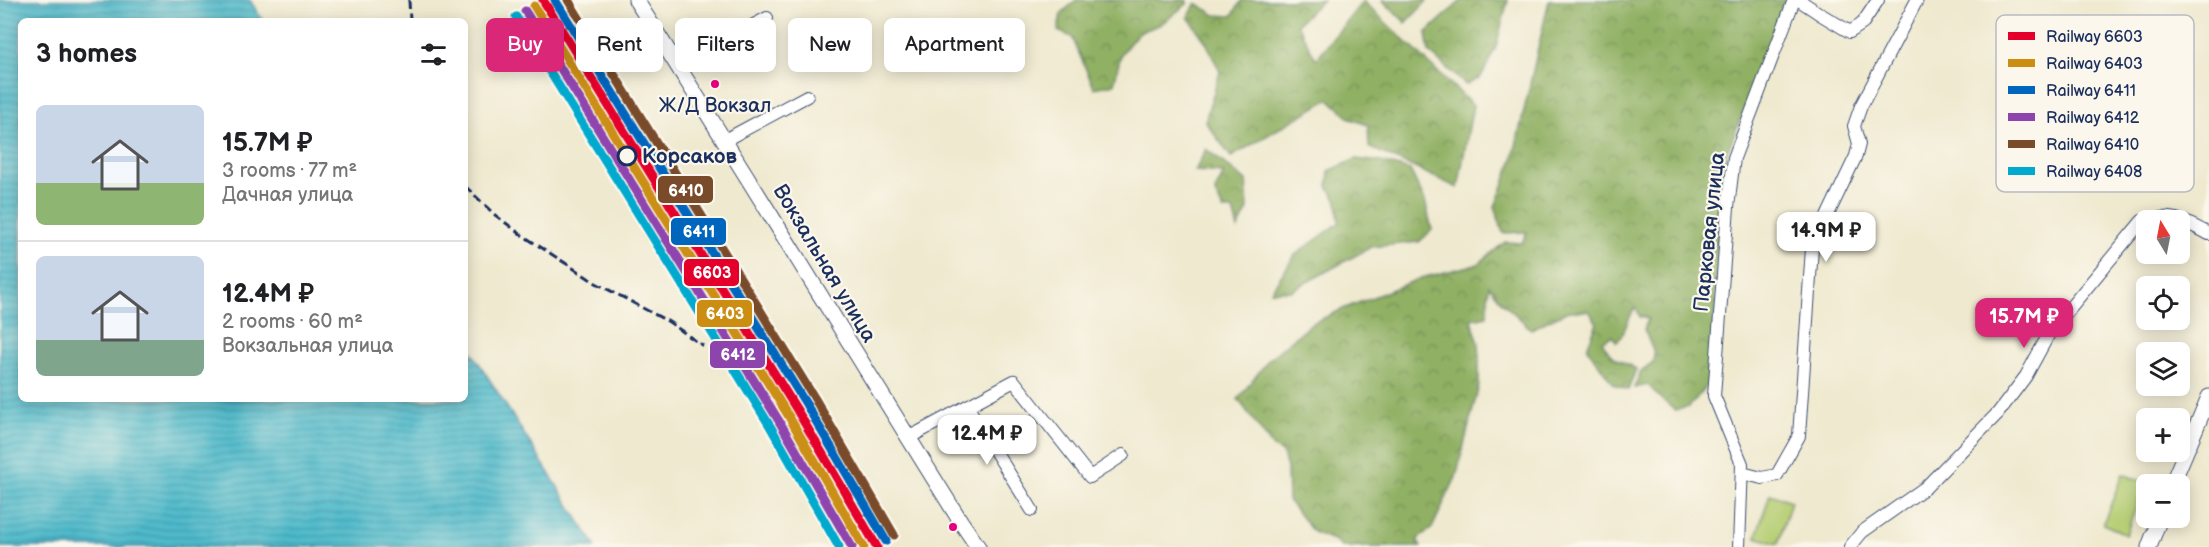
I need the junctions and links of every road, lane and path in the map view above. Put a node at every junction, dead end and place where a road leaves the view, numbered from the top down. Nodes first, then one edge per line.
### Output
1 (636, 0) edge
2 (1794, 0) edge
3 (1799, 0) edge
4 (1878, 0) edge
5 (1917, 0) edge
6 (675, 60) edge
7 (682, 72) edge
8 (807, 96) dead end
9 (725, 140) junction
10 (2209, 234) edge
11 (2209, 398) edge
12 (967, 406) junction
13 (908, 438) junction
14 (1123, 454) dead end
15 (1742, 473) junction
16 (2176, 474) edge
17 (1032, 510) dead end
18 (2156, 528) edge
19 (978, 547) edge
20 (1739, 547) edge
21 (1850, 547) edge
22 (2149, 547) edge

1 - 6 main road, Вокзальная улица
2 - 15 street, Парковая улица
3 - 4 street
5 - 15 street
7 - 9 main road, Вокзальная улица
8 - 9 street
9 - 13 main road, Вокзальная улица
10 - 21 street
11 - 16 main road
12 - 13 street
12 - 14 street
12 - 17 street
13 - 19 main road, Вокзальная улица
15 - 20 street, Парковая улица
18 - 22 main road

